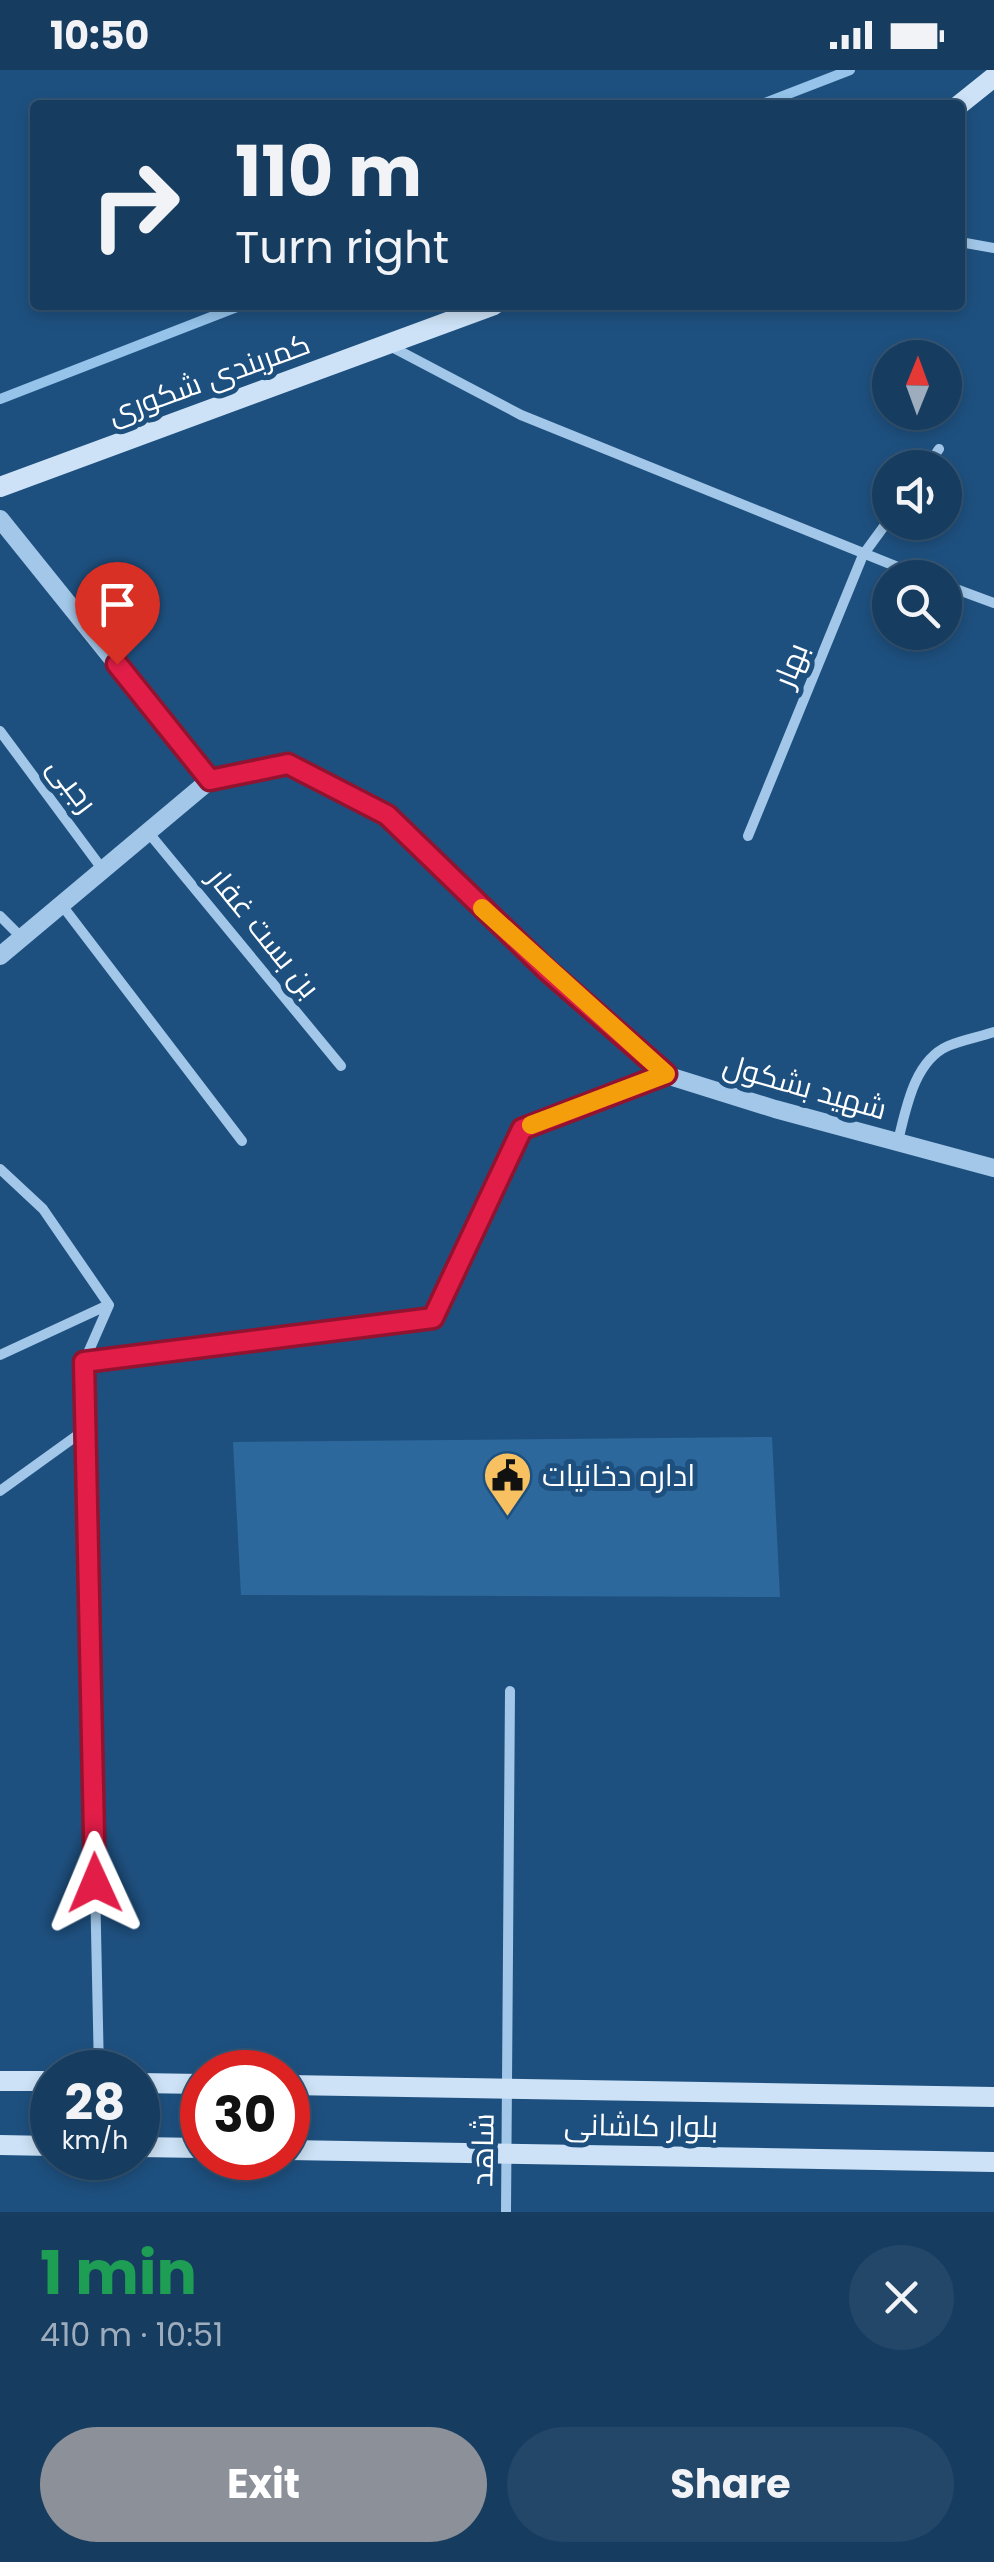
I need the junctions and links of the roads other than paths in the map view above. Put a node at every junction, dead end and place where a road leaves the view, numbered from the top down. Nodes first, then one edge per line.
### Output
1 (994, 77) edge
2 (965, 100) edge
3 (965, 243) edge
4 (994, 248) edge
5 (481, 310) edge
6 (389, 346) junction
7 (0, 487) edge
8 (0, 519) edge
9 (874, 540) edge
10 (863, 556) junction
11 (874, 560) edge
12 (962, 591) edge
13 (994, 602) edge
14 (0, 731) edge
15 (210, 780) junction
16 (148, 832) junction
17 (748, 836) dead end
18 (103, 870) junction
19 (60, 904) junction
20 (0, 916) edge
21 (22, 938) junction
22 (0, 956) edge
23 (994, 1032) edge
24 (340, 1066) dead end
25 (666, 1074) junction
26 (242, 1141) dead end
27 (898, 1141) junction
28 (994, 1168) edge
29 (0, 1170) edge
30 (109, 1305) junction
31 (0, 1355) edge
32 (84, 1362) junction
33 (86, 1429) junction
34 (0, 1491) edge
35 (510, 1691) dead end
36 (98, 2050) edge
37 (0, 2081) edge
38 (30, 2082) edge
39 (310, 2085) edge
40 (510, 2089) junction
41 (994, 2097) edge
42 (0, 2145) edge
43 (30, 2146) edge
44 (310, 2150) edge
45 (508, 2154) junction
46 (994, 2162) edge
47 (506, 2212) edge

1 - 2 main road
3 - 4 street
5 - 6 main road, کمربندی شکوری
6 - 7 main road, کمربندی شکوری
6 - 10 street
8 - 15 street
9 - 10 street, بهار
10 - 11 street
10 - 17 street, بهار
12 - 13 street
14 - 18 street, رجبی
15 - 16 street, شهید بشکول
15 - 25 street, شهید بشکول
16 - 18 street, شهید بشکول
16 - 24 street, بن بست غفار
18 - 19 street, شهید بشکول
19 - 21 street, شهید بشکول
19 - 26 street
20 - 21 street
21 - 22 street, شهید بشکول
23 - 27 street
25 - 27 street, شهید بشکول
25 - 32 street
27 - 28 street, شهید بشکول
29 - 30 street
30 - 31 street
30 - 32 street
32 - 33 street
33 - 34 street
33 - 36 street
35 - 40 street, شاهد
37 - 38 main road
39 - 40 main road, بلوار کاشانی
40 - 41 main road, بلوار کاشانی
40 - 45 street, شاهد
42 - 43 main road
44 - 45 main road, بلوار کاشانی
45 - 46 main road, بلوار کاشانی
45 - 47 street, شاهد

